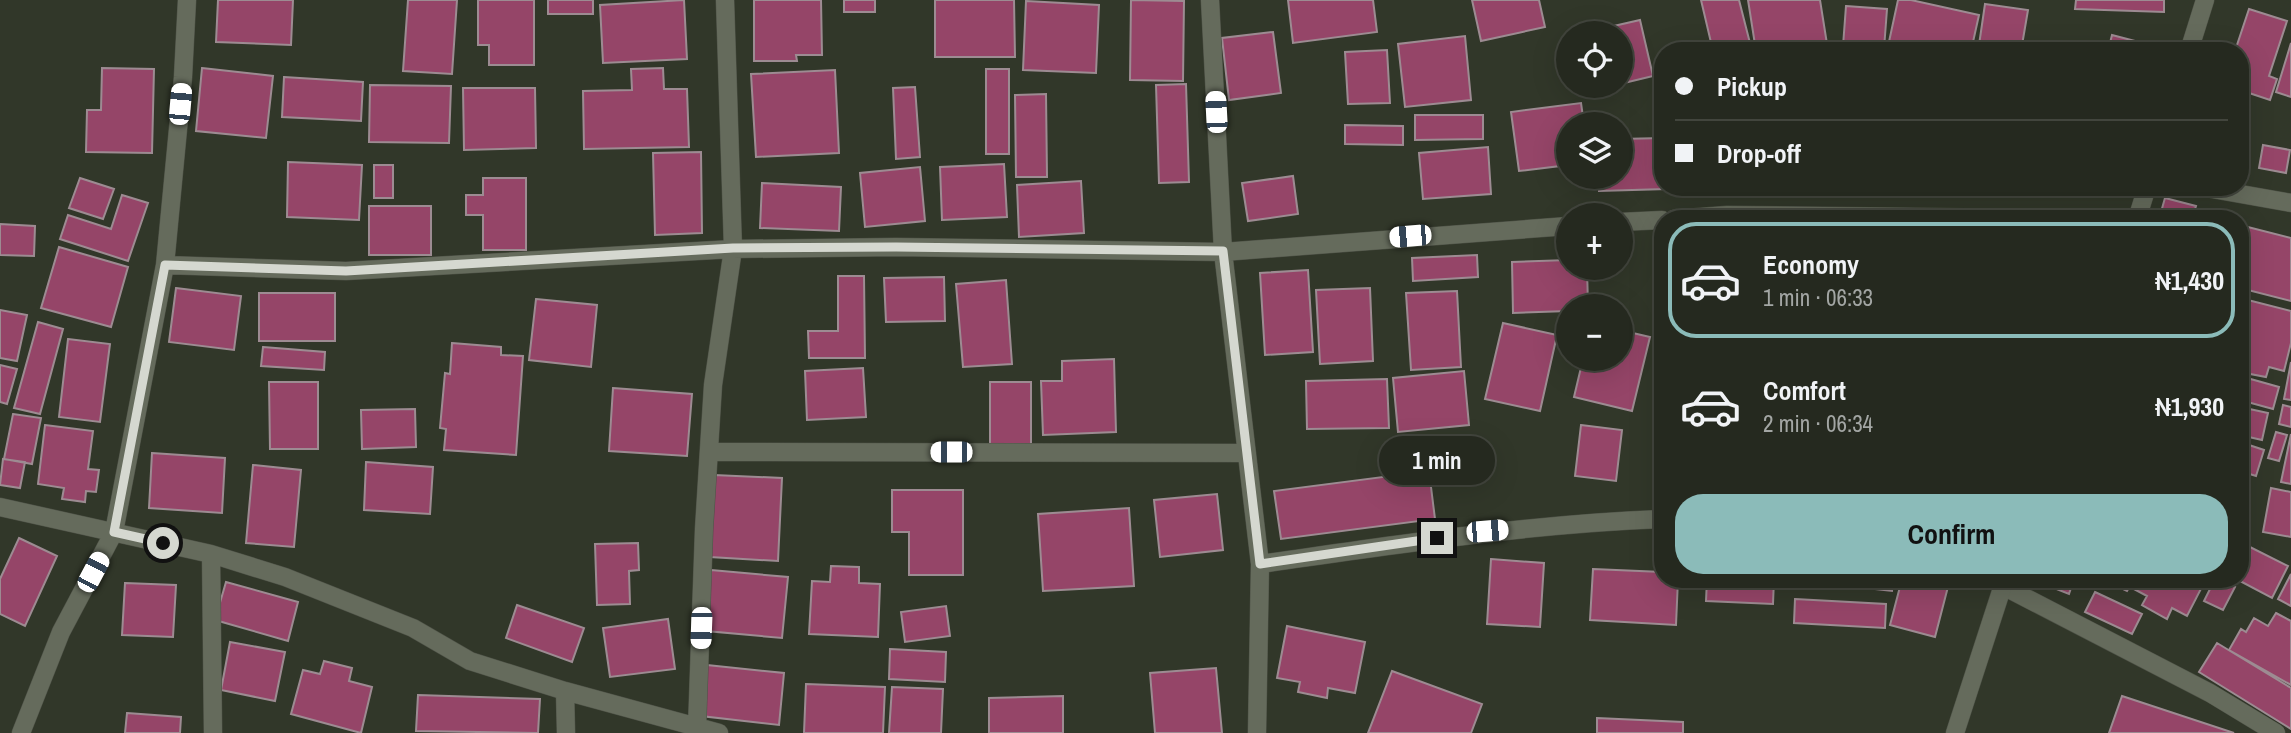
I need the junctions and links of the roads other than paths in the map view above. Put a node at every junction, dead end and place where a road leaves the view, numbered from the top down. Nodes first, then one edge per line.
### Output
1 (187, 0) edge
2 (725, 0) edge
3 (1210, 0) edge
4 (2205, 0) edge
5 (2192, 42) edge
6 (2249, 196) edge
7 (2291, 203) edge
8 (1654, 220) edge
9 (1633, 221) edge
10 (1556, 227) edge
11 (733, 248) junction
12 (1223, 251) junction
13 (165, 265) junction
14 (709, 452) junction
15 (1247, 453) junction
16 (0, 507) edge
17 (1654, 519) edge
18 (114, 532) junction
19 (211, 554) junction
20 (1260, 564) junction
21 (2002, 588) edge
22 (2013, 588) edge
23 (565, 691) junction
24 (697, 728) junction
25 (21, 733) edge
26 (213, 733) edge
27 (566, 733) edge
28 (719, 733) edge
29 (1257, 733) edge
30 (1955, 733) edge
31 (2276, 733) edge

1 - 13 street
2 - 11 street
3 - 12 street
4 - 5 street
6 - 7 street
8 - 9 street
10 - 12 street
11 - 12 street
11 - 13 street
11 - 14 street
12 - 15 street
13 - 18 street
14 - 15 street
14 - 24 street
15 - 20 street
16 - 18 street
17 - 20 street
18 - 19 street
18 - 25 street
19 - 23 street
19 - 26 street
20 - 29 street
21 - 30 street
22 - 31 street
23 - 24 street
23 - 27 street
24 - 28 street

